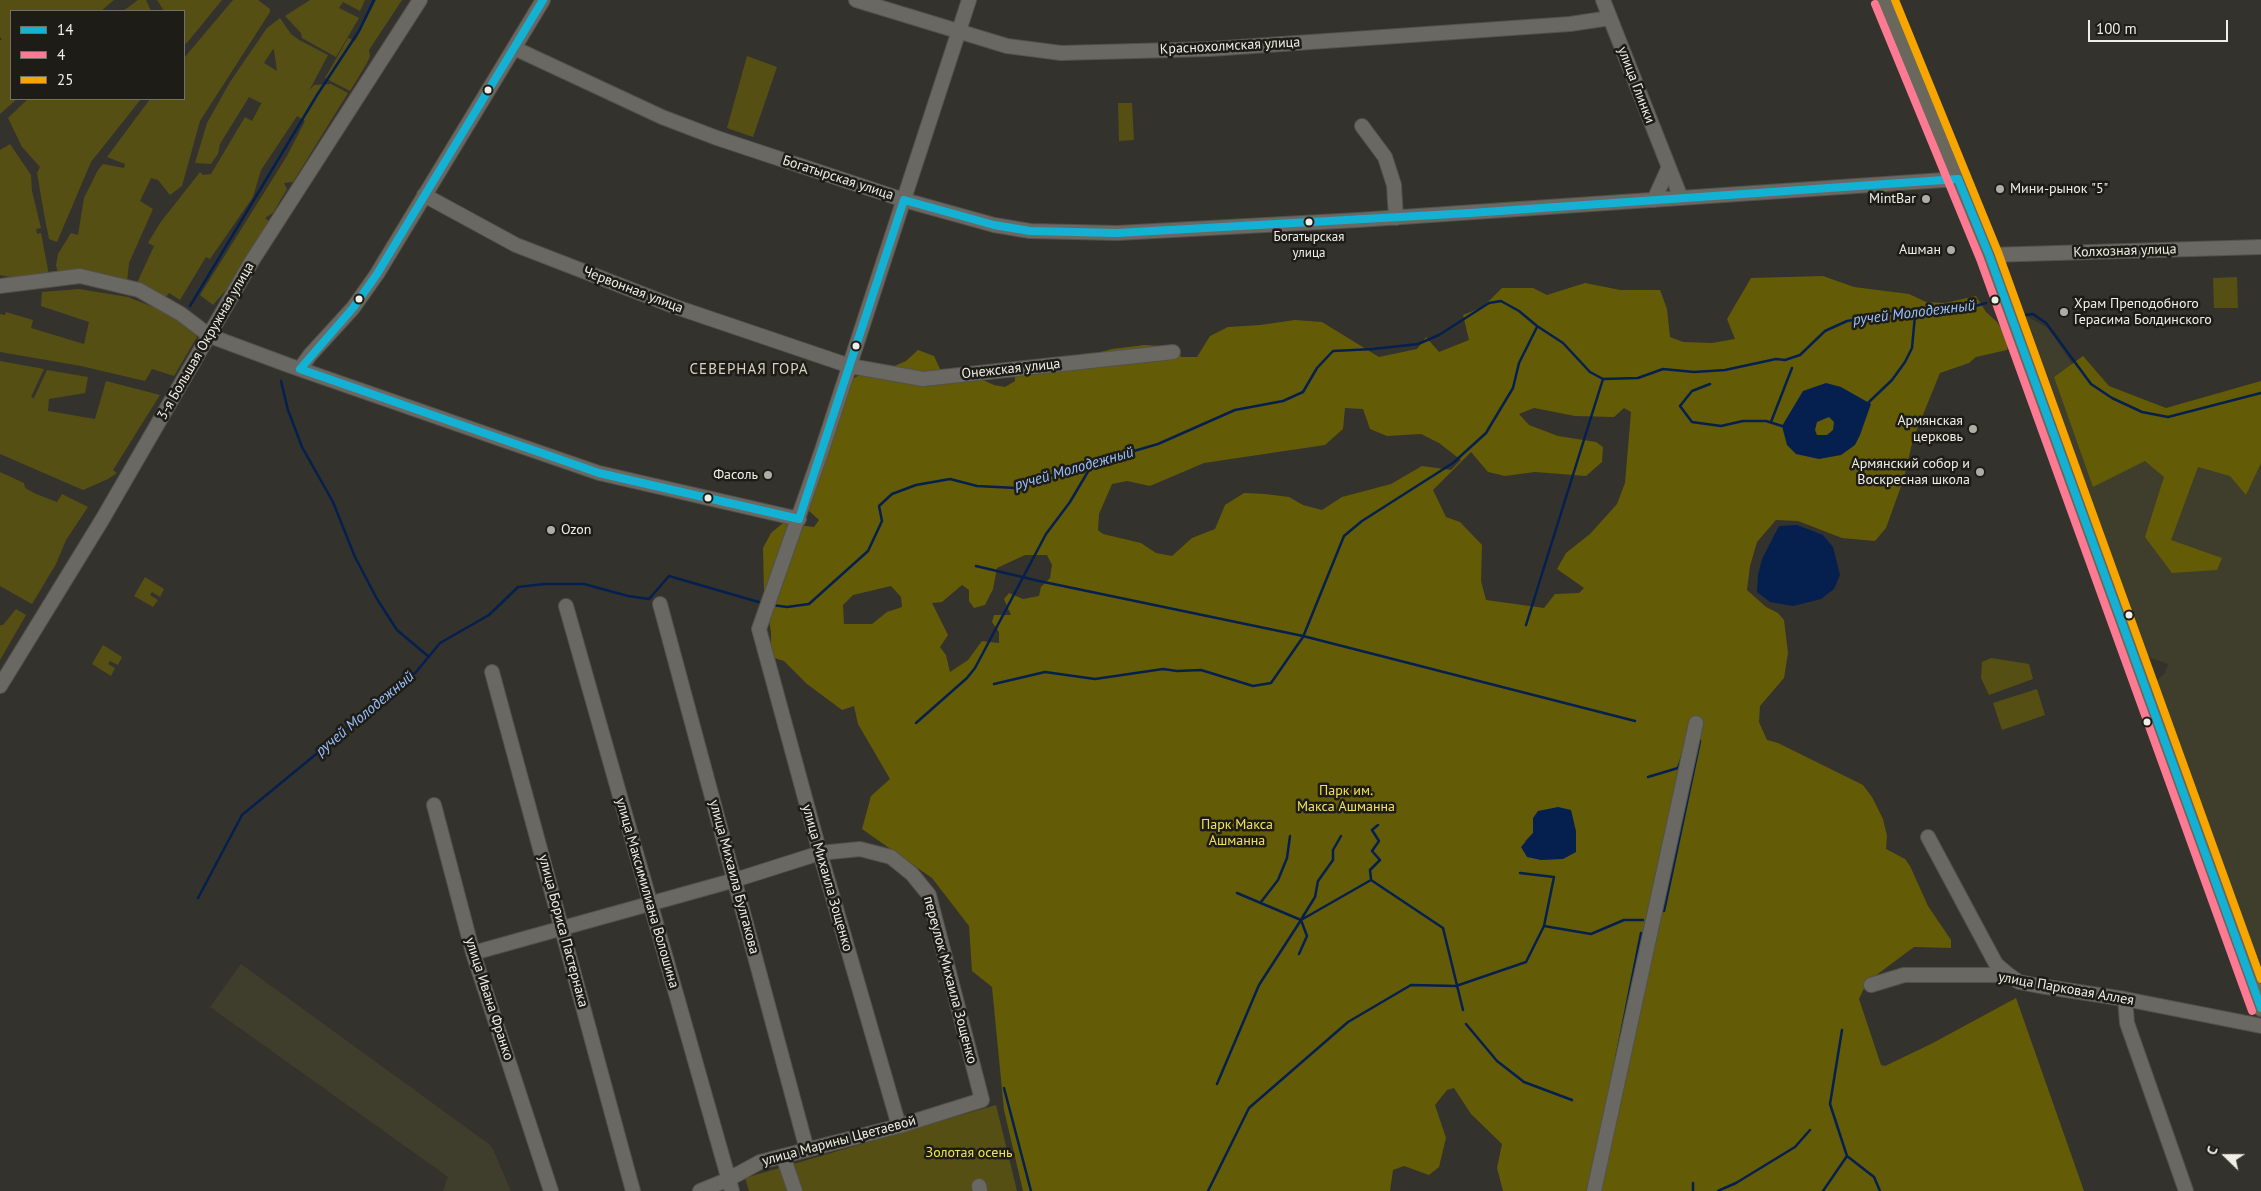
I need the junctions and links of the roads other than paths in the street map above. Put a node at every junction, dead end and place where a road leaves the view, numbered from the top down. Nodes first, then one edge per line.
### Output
1 (420, 0) edge
2 (543, 0) edge
3 (856, 0) edge
4 (969, 0) edge
5 (1603, 0) edge
6 (1884, 0) edge
7 (1610, 18) junction
8 (959, 31) junction
9 (514, 48) junction
10 (1362, 126) dead end
11 (1668, 169) junction
12 (1958, 179) junction
13 (424, 195) junction
14 (1680, 198) junction
15 (904, 200) junction
16 (1654, 200) junction
17 (1396, 218) junction
18 (2261, 247) edge
19 (1989, 254) junction
20 (0, 286) edge
21 (210, 336) junction
22 (1172, 352) dead end
23 (850, 366) junction
24 (300, 370) junction
25 (799, 519) junction
26 (660, 604) dead end
27 (566, 606) dead end
28 (492, 672) dead end
29 (0, 686) edge
30 (1696, 723) dead end
31 (434, 805) dead end
32 (1928, 837) dead end
33 (820, 853) junction
34 (735, 880) junction
35 (650, 904) junction
36 (562, 928) junction
37 (473, 953) junction
38 (2009, 975) junction
39 (1871, 985) dead end
40 (2125, 999) junction
41 (2261, 1008) edge
42 (2261, 1026) edge
43 (982, 1100) joint
44 (899, 1126) junction
45 (806, 1150) junction
46 (783, 1156) junction
47 (729, 1186) edge
48 (551, 1191) edge
49 (634, 1191) edge
50 (700, 1191) edge
51 (795, 1191) edge
52 (1594, 1191) edge
53 (2186, 1191) edge

1 - 21 street, 3-я Большая Окружная улица
2 - 9 street
3 - 8 street, Краснохолмская улица
4 - 8 street
5 - 7 street, улица Глинки
6 - 12 main road
7 - 8 street, Краснохолмская улица
7 - 11 street, улица Глинки
8 - 15 street
9 - 13 street
9 - 15 street, Богатырская улица
10 - 17 street
11 - 14 street, улица Глинки
11 - 16 street
12 - 14 street, Богатырская улица
12 - 19 main road
13 - 23 street, Червонная улица
13 - 24 street
14 - 16 street, Богатырская улица
15 - 17 street, Богатырская улица
15 - 23 street
16 - 17 street, Богатырская улица
18 - 19 street, Колхозная улица
19 - 41 main road
20 - 21 street
21 - 24 street
21 - 29 street, 3-я Большая Окружная улица
22 - 23 street, Онежская улица
23 - 25 street
24 - 25 street
25 - 33 street, улица Михаила Зощенко
26 - 34 street, улица Михаила Булгакова
27 - 35 street, улица Максимилиана Волошина
28 - 36 street, улица Бориса Пастернака
30 - 52 street
31 - 37 street, улица Ивана Франко
32 - 38 street
33 - 34 street, переулок Михаила Зощенко
33 - 43 street, переулок Михаила Зощенко
33 - 44 street, улица Михаила Зощенко
34 - 35 street, переулок Михаила Зощенко
34 - 45 street, улица Михаила Булгакова
35 - 36 street, переулок Михаила Зощенко
35 - 47 street, улица Максимилиана Волошина
36 - 37 street, переулок Михаила Зощенко
36 - 49 street, улица Бориса Пастернака
37 - 48 street, улица Ивана Франко
38 - 39 street, улица Парковая Аллея
38 - 40 street, улица Парковая Аллея
40 - 42 street, улица Парковая Аллея
40 - 53 street
43 - 44 street, улица Марины Цветаевой
44 - 45 street, улица Марины Цветаевой
45 - 46 street, улица Марины Цветаевой
46 - 47 street, улица Марины Цветаевой
46 - 51 street
47 - 50 street, улица Марины Цветаевой

